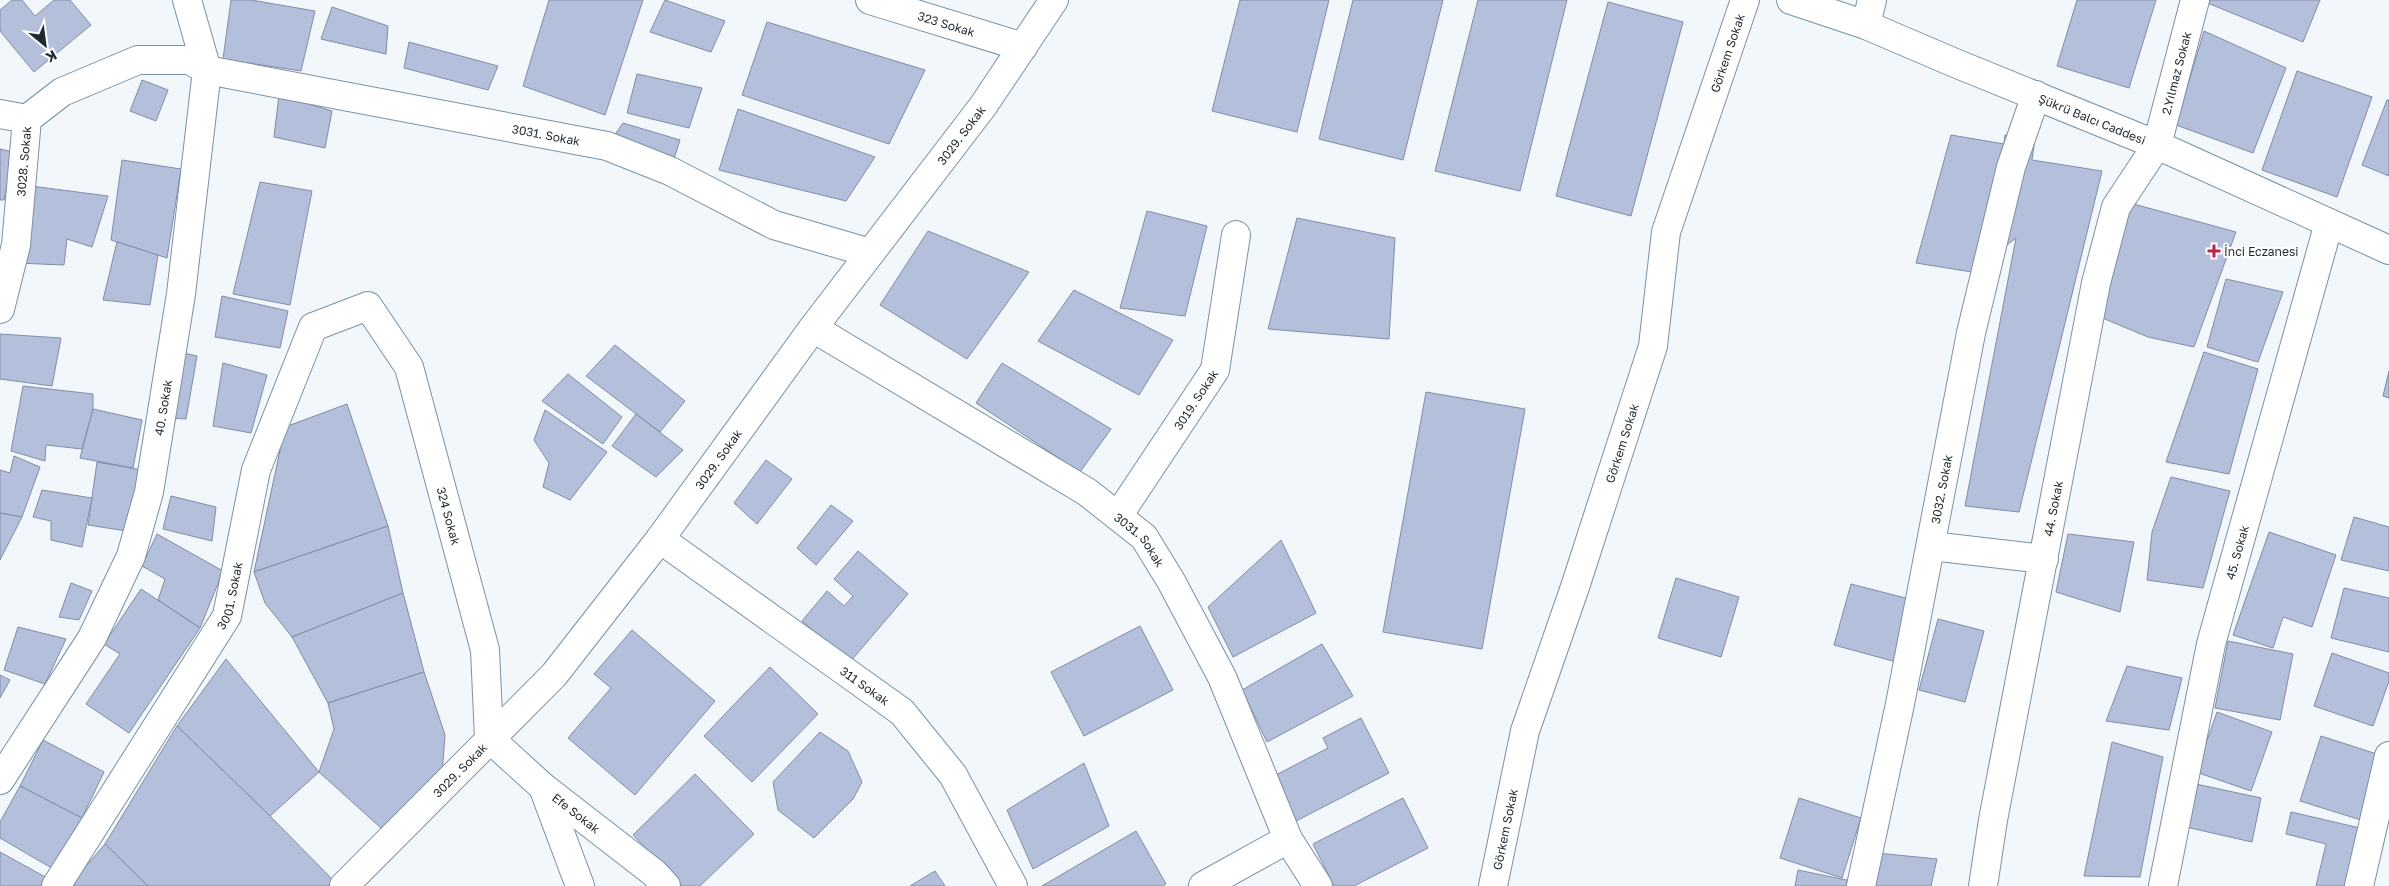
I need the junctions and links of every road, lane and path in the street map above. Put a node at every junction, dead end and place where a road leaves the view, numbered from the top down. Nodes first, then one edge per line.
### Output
1 (187, 0) edge
2 (870, 0) edge
3 (1054, 0) edge
4 (1746, 0) edge
5 (1791, 0) edge
6 (2195, 0) edge
7 (1869, 12) edge
8 (1023, 48) junction
9 (207, 70) junction
10 (2036, 95) junction
11 (0, 114) edge
12 (27, 119) junction
13 (2157, 145) junction
14 (2329, 223) junction
15 (1236, 235) dead end
16 (2389, 250) edge
17 (870, 253) junction
18 (368, 306) joint
19 (0, 309) edge
20 (813, 328) junction
21 (1118, 516) junction
22 (660, 539) junction
23 (1931, 546) junction
24 (2044, 559) junction
25 (489, 738) junction
26 (2389, 756) edge
27 (0, 780) edge
28 (543, 787) junction
29 (1288, 838) junction
30 (56, 886) edge
31 (344, 886) edge
32 (580, 886) edge
33 (666, 886) edge
34 (1013, 886) edge
35 (1203, 886) edge
36 (1318, 886) edge
37 (1493, 886) edge
38 (1861, 886) edge
39 (1983, 886) edge
40 (2164, 886) edge
41 (2359, 886) edge

1 - 9 street, 40. Sokak
2 - 8 street, 323 Sokak
3 - 8 street, 3029. Sokak
4 - 37 street, Görkem Sokak
5 - 7 street, Şükrü Balcı Caddesi
6 - 13 street, 2.Yılmaz Sokak
7 - 10 street, Şükrü Balcı Caddesi
8 - 17 street, 3029. Sokak
9 - 12 street, 3028. Sokak
9 - 17 street, 3031. Sokak
9 - 27 street, 40. Sokak
10 - 13 street, Şükrü Balcı Caddesi
10 - 23 street, 3032. Sokak
11 - 12 street
12 - 19 street, 3028. Sokak
13 - 14 street, Şükrü Balcı Caddesi
13 - 24 street, 44. Sokak
14 - 16 street, Şükrü Balcı Caddesi
14 - 40 street, 45. Sokak
15 - 21 street, 3019. Sokak
17 - 20 street, 3029. Sokak
18 - 25 street, 324 Sokak
18 - 30 street, 3001. Sokak
20 - 21 street, 3031. Sokak
20 - 22 street, 3029. Sokak
21 - 29 street, 3031. Sokak
22 - 25 street, 3029. Sokak
22 - 34 street, 311 Sokak
23 - 24 street
23 - 38 street, 3032. Sokak
24 - 39 street, 44. Sokak
25 - 28 street, Efe Sokak
25 - 31 street, 3029. Sokak
26 - 41 street
28 - 32 street
28 - 33 street, Efe Sokak
29 - 35 street
29 - 36 street, 3031. Sokak

